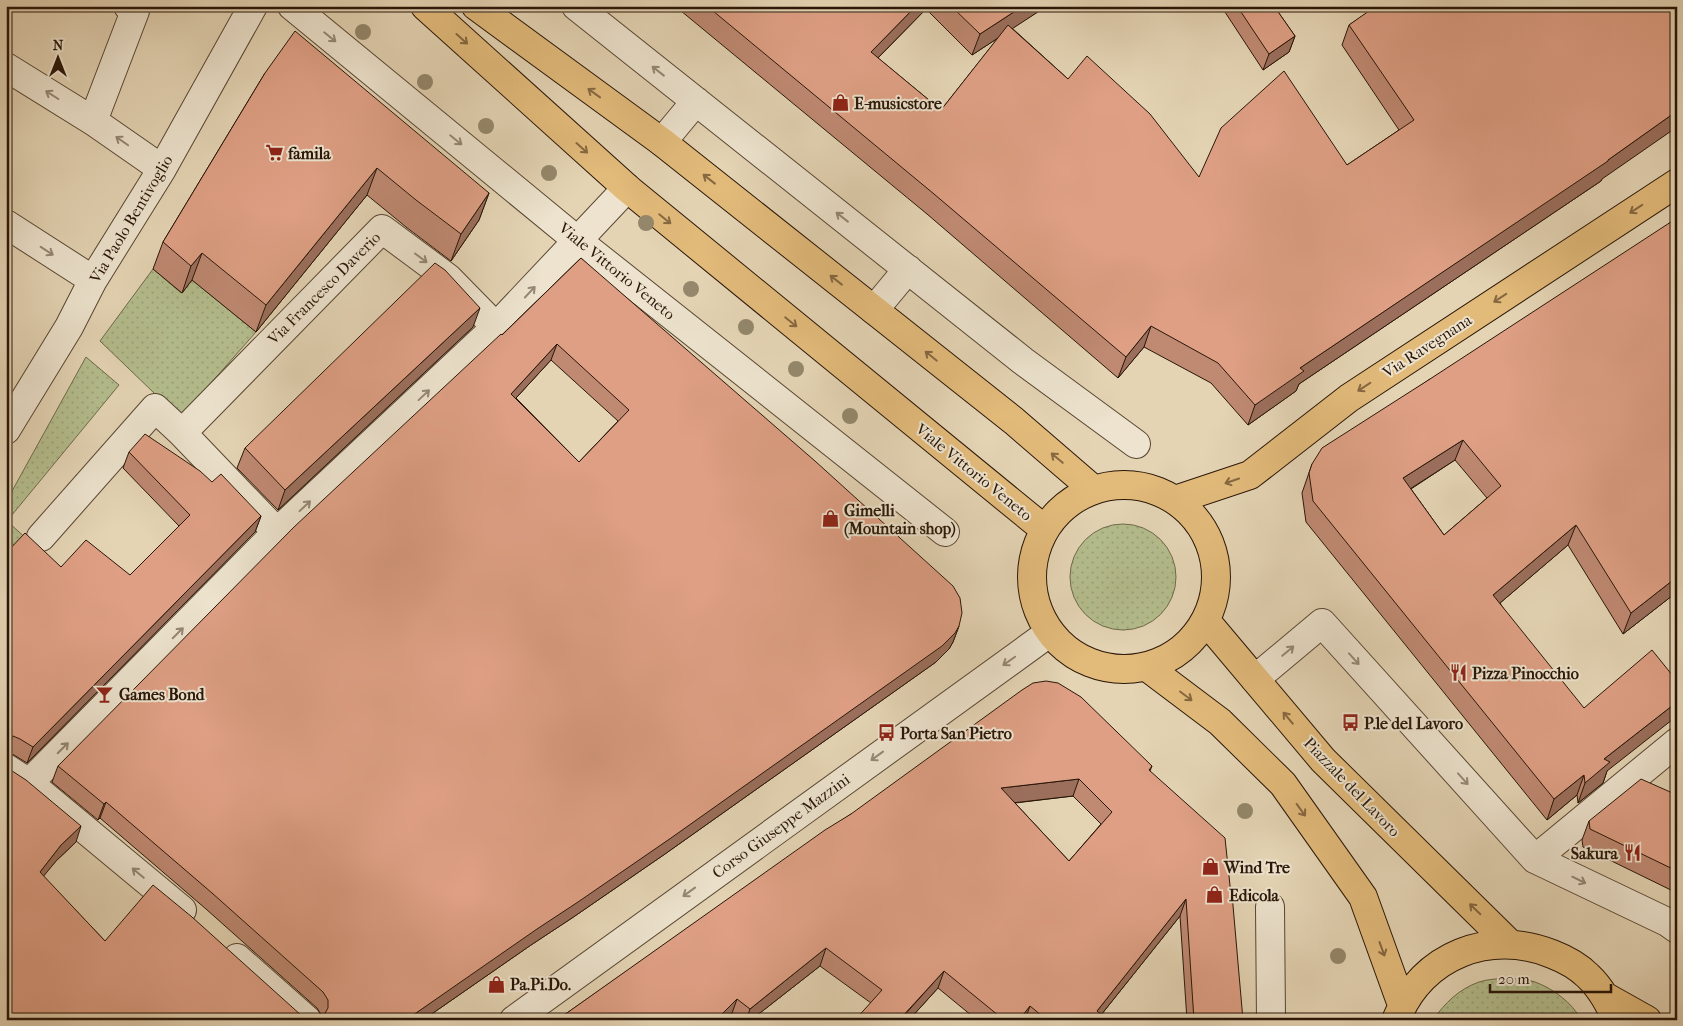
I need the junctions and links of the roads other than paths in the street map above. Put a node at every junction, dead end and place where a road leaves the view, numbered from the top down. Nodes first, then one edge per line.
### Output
1 (128, 6) edge
2 (253, 6) edge
3 (292, 6) edge
4 (425, 6) edge
5 (476, 6) edge
6 (576, 6) edge
7 (6, 67) edge
8 (696, 101) junction
9 (93, 121) junction
10 (662, 142) junction
11 (162, 169) junction
12 (1677, 183) edge
13 (627, 188) junction
14 (6, 224) edge
15 (578, 241) junction
16 (908, 269) junction
17 (93, 280) junction
18 (874, 310) junction
19 (496, 327) junction
20 (6, 430) edge
21 (182, 433) junction
22 (1136, 444) dead end
23 (1094, 490) junction
24 (1175, 500) junction
25 (1044, 529) junction
26 (277, 532) junction
27 (945, 532) dead end
28 (41, 537) dead end
29 (1206, 621) junction
30 (1049, 633) junction
31 (1147, 667) junction
32 (1255, 679) junction
33 (1677, 742) edge
34 (6, 768) edge
35 (29, 783) junction
36 (1535, 859) junction
37 (1270, 907) dead end
38 (1677, 929) edge
39 (1510, 943) junction
40 (1612, 1008) edge
41 (1399, 1012) edge
42 (307, 1020) edge
43 (514, 1020) edge
44 (1271, 1020) edge
45 (1647, 1020) edge

1 - 9 street
2 - 11 street, Via Paolo Bentivoglio
3 -> 15 street, Viale Vittorio Veneto
4 -> 13 main road, Viale Vittorio Veneto
10 -> 5 main road
8 -> 6 street
9 -> 7 street
8 - 10 street
16 -> 8 street
11 -> 9 street
18 -> 10 main road
11 - 17 street, Via Paolo Bentivoglio
12 -> 24 main road, Via Ravegnana
13 - 15 street
13 -> 25 main road, Viale Vittorio Veneto
14 -> 17 street
19 -> 15 street
15 - 27 street, Viale Vittorio Veneto
16 - 18 street
16 - 22 street
17 - 20 street, Via Paolo Bentivoglio
23 -> 18 main road
21 -> 19 street, Via Francesco Daverio
26 -> 19 street
21 - 26 street
21 - 28 street
23 - 24 main road
23 - 25 main road
24 - 29 main road
25 - 30 main road
35 -> 26 street
29 - 31 main road
29 - 32 main road, Piazzale del Lavoro
30 - 31 main road
30 -> 43 street, Corso Giuseppe Mazzini
31 -> 41 main road
32 -> 36 street
39 -> 32 main road, Piazzale del Lavoro
33 - 36 street
34 - 35 street
42 -> 35 street
36 -> 38 street
37 - 44 street
39 - 40 main road
39 - 41 main road
40 - 45 main road

